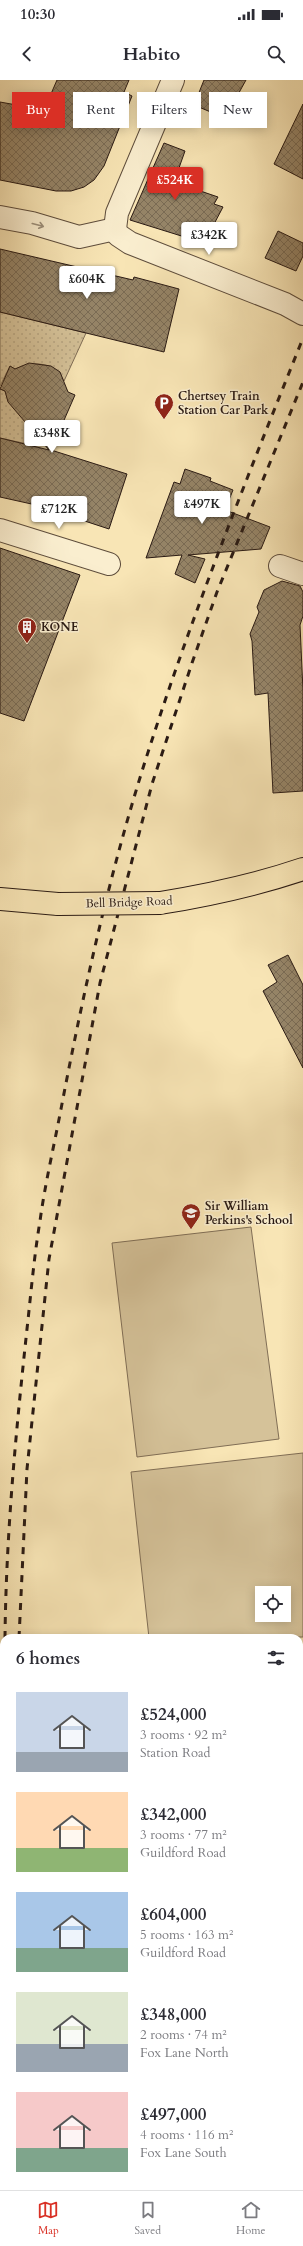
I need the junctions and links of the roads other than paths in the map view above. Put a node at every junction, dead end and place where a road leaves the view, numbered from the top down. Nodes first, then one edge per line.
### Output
1 (173, 80) edge
2 (0, 217) edge
3 (115, 229) junction
4 (303, 314) edge
5 (0, 530) edge
6 (109, 564) dead end
7 (280, 566) dead end
8 (303, 574) edge
9 (303, 869) edge
10 (0, 899) edge

1 - 3 street
2 -> 3 street
3 - 4 street
5 - 6 street
7 - 8 street
9 - 10 main road, Bell Bridge Road, bridge

